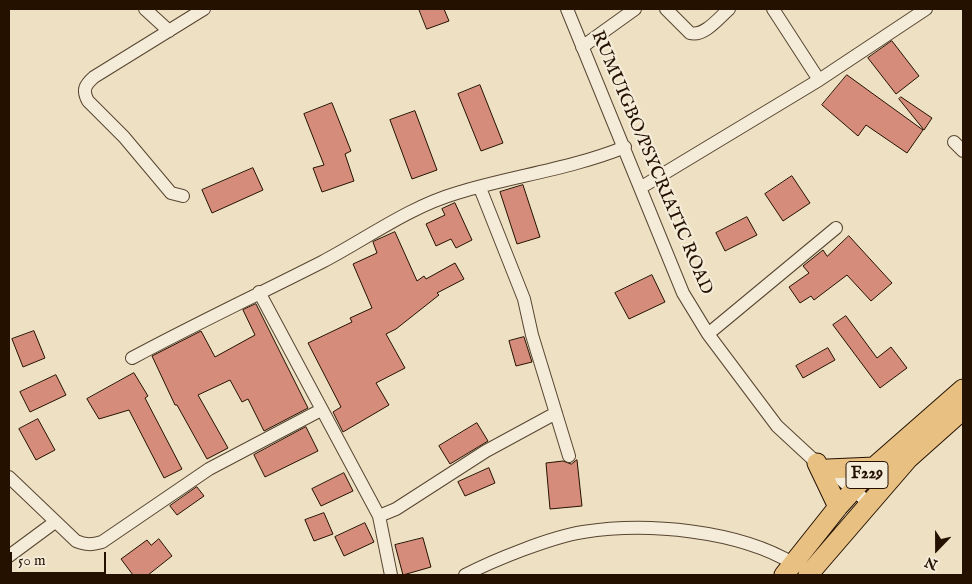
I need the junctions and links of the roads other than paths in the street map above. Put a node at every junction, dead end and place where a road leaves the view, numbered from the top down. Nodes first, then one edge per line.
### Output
1 (145, 9) edge
2 (204, 9) edge
3 (567, 9) edge
4 (635, 9) edge
5 (666, 9) edge
6 (728, 9) edge
7 (773, 9) edge
8 (926, 9) edge
9 (168, 31) junction
10 (582, 47) junction
11 (819, 80) junction
12 (625, 147) junction
13 (480, 188) junction
14 (640, 188) junction
15 (183, 196) dead end
16 (836, 228) dead end
17 (259, 292) junction
18 (708, 334) junction
19 (132, 358) dead end
20 (963, 389) edge
21 (321, 410) junction
22 (963, 410) edge
23 (556, 412) junction
24 (569, 456) dead end
25 (823, 466) junction
26 (874, 467) junction
27 (9, 477) edge
28 (854, 490) junction
29 (869, 503) junction
30 (838, 507) junction
31 (379, 516) junction
32 (55, 522) junction
33 (9, 556) edge
34 (795, 572) edge
35 (391, 575) edge
36 (465, 575) edge

1 - 9 street
2 - 9 street
3 - 10 street, RUMUIGBO/PSYCRIATIC ROAD
4 - 10 street
5 - 6 street
7 - 11 street
8 - 11 street
9 - 15 street
10 - 12 street, RUMUIGBO/PSYCRIATIC ROAD
11 - 14 street
12 - 13 street
12 - 14 street, RUMUIGBO/PSYCRIATIC ROAD
13 - 17 street
13 - 23 street
14 - 18 street, RUMUIGBO/PSYCRIATIC ROAD
16 - 18 street
17 - 19 street
17 - 21 street
18 - 25 street, RUMUIGBO/PSYCRIATIC ROAD
20 - 26 main road, F229
21 - 31 street
21 - 32 street
22 - 29 main road, F229
23 - 24 street
23 - 31 street
25 - 26 main road
25 - 28 street, RUMUIGBO/PSYCRIATIC ROAD
25 - 30 main road
26 - 28 main road, F229
27 - 32 street
28 - 29 street, RUMUIGBO/PSYCRIATIC ROAD
28 - 30 main road, F229
29 - 34 main road, F229
30 - 34 main road, F229
31 - 35 street
32 - 33 street
34 - 36 street

